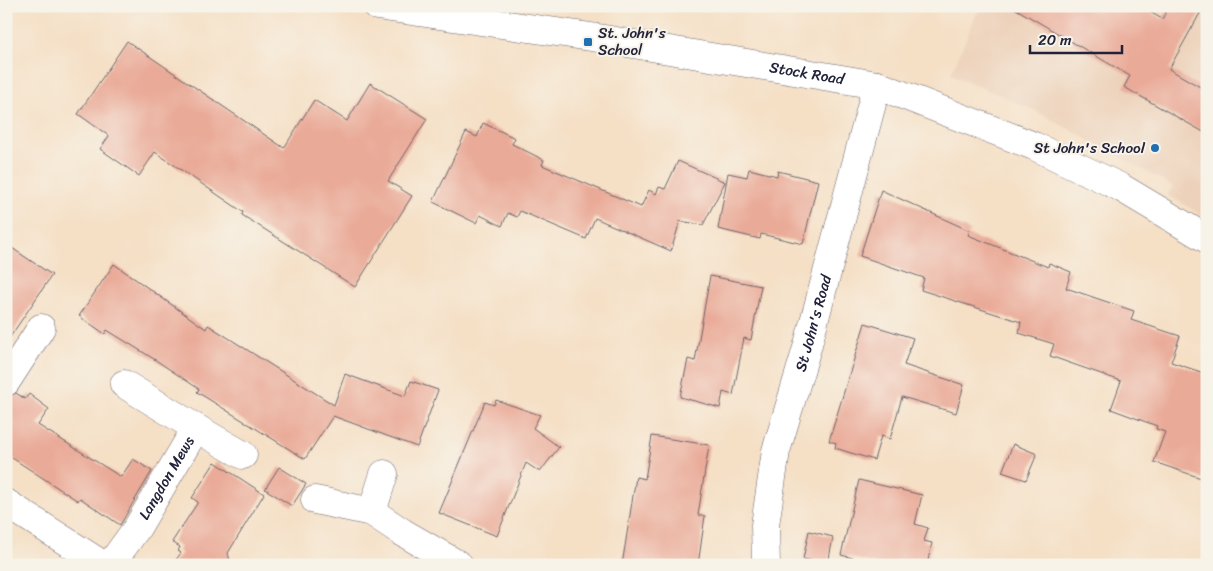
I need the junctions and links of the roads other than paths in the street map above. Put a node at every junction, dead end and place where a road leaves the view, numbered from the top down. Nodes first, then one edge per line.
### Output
1 (377, 6) edge
2 (877, 85) junction
3 (1207, 239) edge
4 (42, 328) dead end
5 (6, 382) edge
6 (124, 384) dead end
7 (196, 428) junction
8 (243, 455) dead end
9 (384, 474) dead end
10 (315, 500) dead end
11 (6, 503) edge
12 (372, 512) junction
13 (103, 565) edge
14 (110, 565) edge
15 (459, 565) edge
16 (766, 565) edge

1 - 2 street, Stock Road
2 - 3 street, Stock Road
2 - 16 street, St John's Road
4 - 5 street
6 - 7 street, Langdon Mews
7 - 8 street, Langdon Mews
7 - 14 street, Langdon Mews
9 - 12 street
10 - 12 street
11 - 13 street
12 - 15 street

